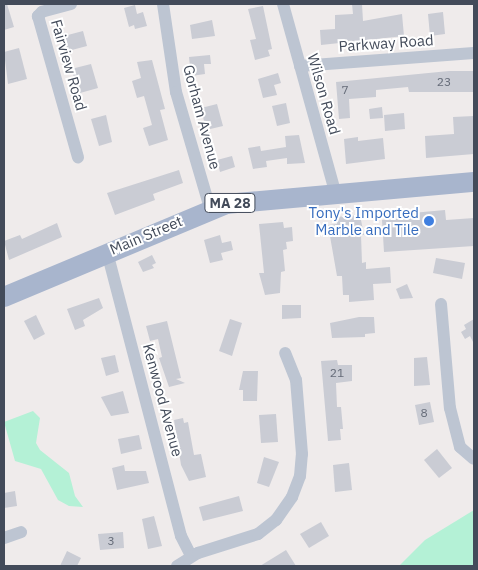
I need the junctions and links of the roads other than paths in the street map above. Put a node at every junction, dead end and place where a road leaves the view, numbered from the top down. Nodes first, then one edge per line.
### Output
1 (72, 4) edge
2 (163, 4) edge
3 (283, 4) edge
4 (474, 53) edge
5 (300, 66) junction
6 (78, 157) dead end
7 (474, 182) edge
8 (335, 192) junction
9 (210, 208) junction
10 (107, 252) junction
11 (4, 297) edge
12 (442, 304) dead end
13 (285, 353) dead end
14 (474, 459) edge
15 (20, 532) dead end
16 (4, 538) edge
17 (192, 556) junction
18 (177, 566) edge

1 - 6 street, Fairview Road
2 - 9 street, Gorham Avenue
3 - 5 street, Wilson Road
4 - 5 street, Parkway Road
5 - 8 street, Wilson Road
7 - 8 main road, Main Street / MA 28
8 - 9 main road, Main Street / MA 28
9 - 10 main road, Main Street / MA 28
10 - 11 main road, Main Street / MA 28
10 - 17 street, Kenwood Avenue
12 - 14 street
13 - 17 street
15 - 16 street
17 - 18 street

